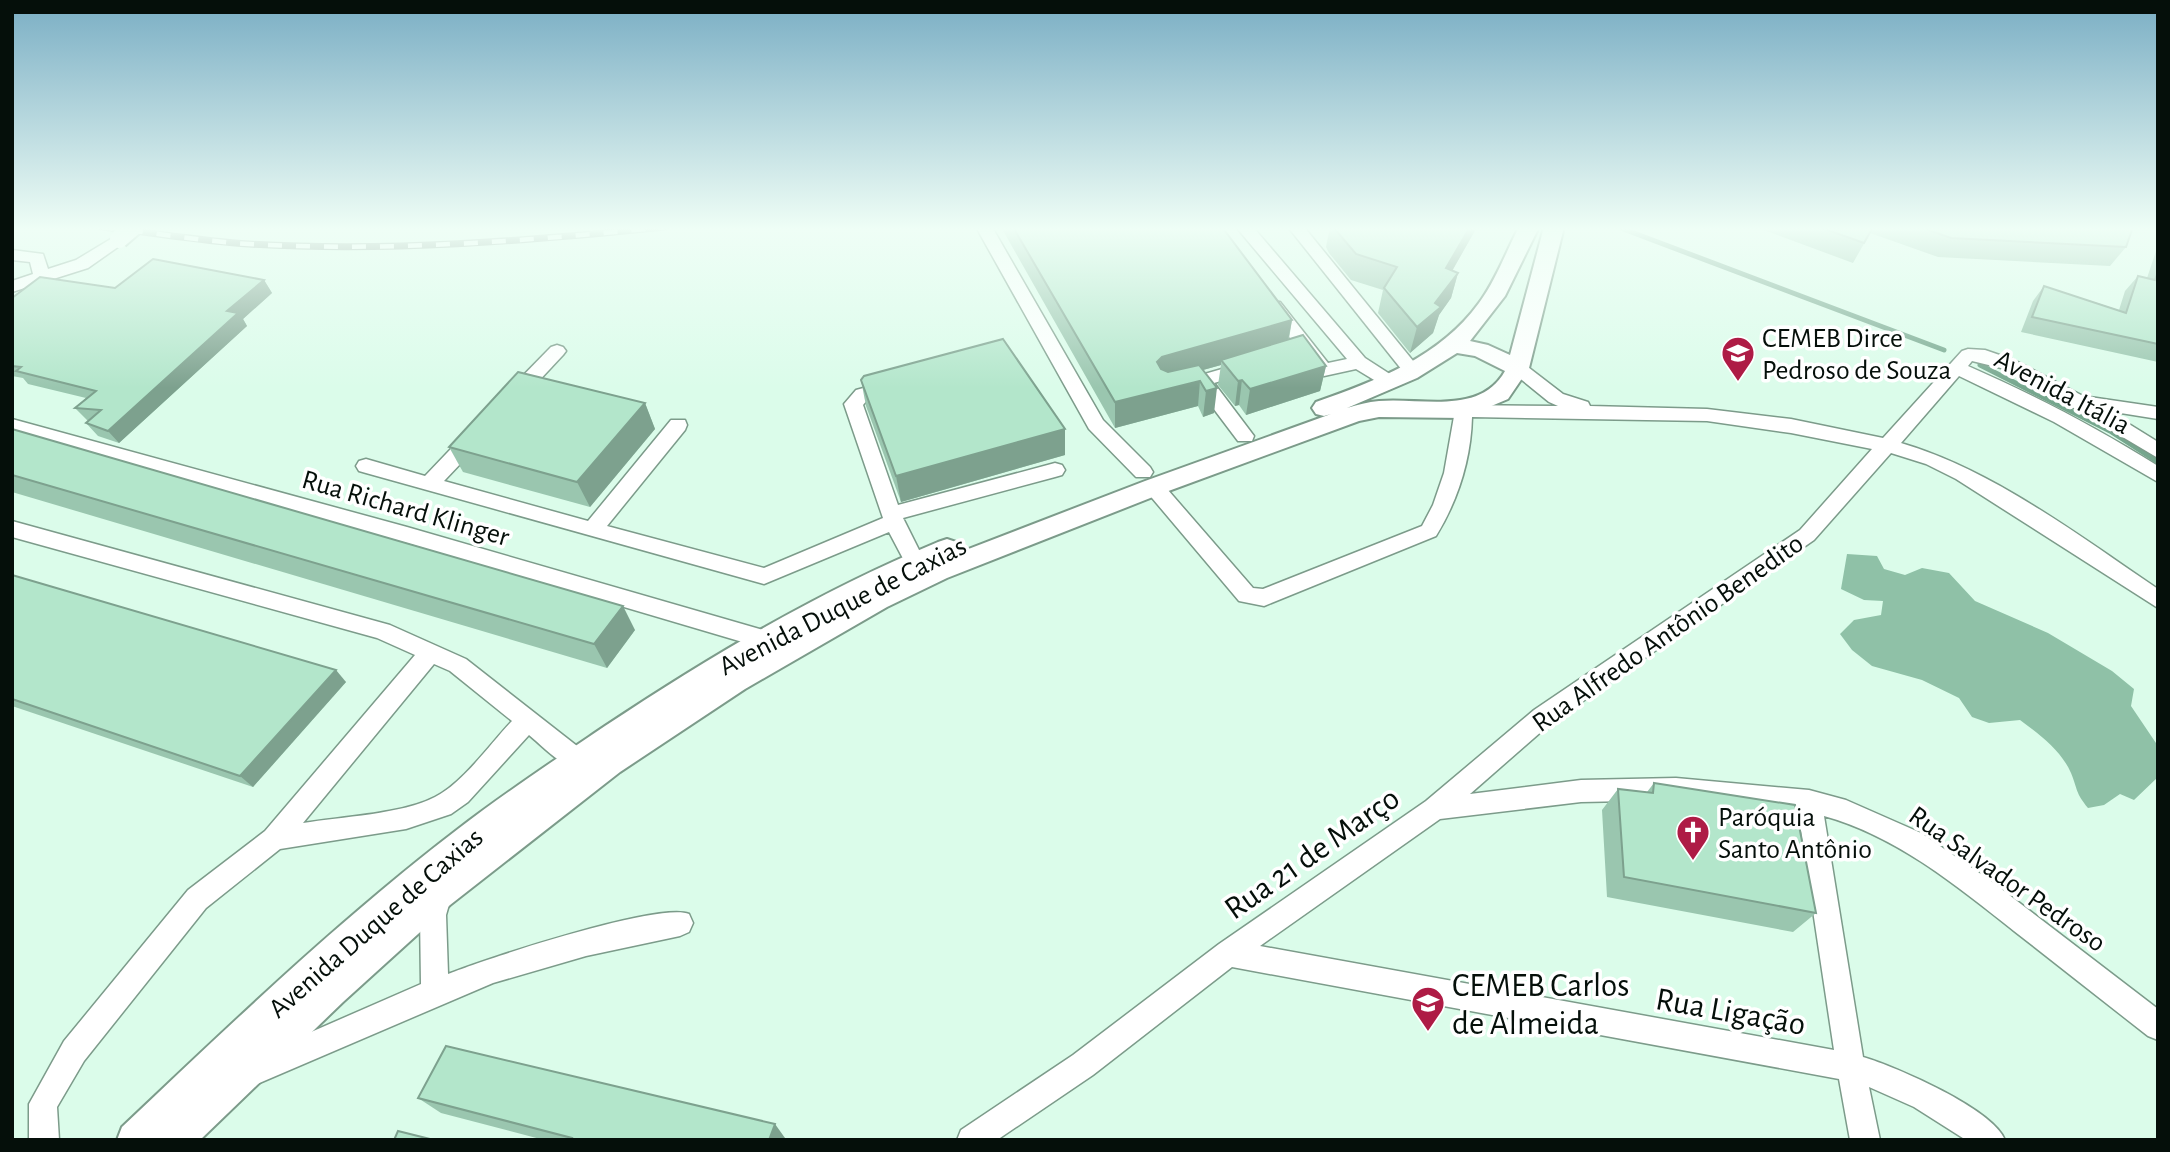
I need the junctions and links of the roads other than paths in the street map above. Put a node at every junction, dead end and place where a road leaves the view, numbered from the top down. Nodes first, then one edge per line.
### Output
1 (29, 281) edge
2 (1015, 281) edge
3 (1288, 281) edge
4 (1334, 281) edge
5 (1500, 281) edge
6 (1540, 281) edge
7 (12, 287) edge
8 (1262, 292) edge
9 (1337, 340) junction
10 (1452, 345) junction
11 (1301, 350) junction
12 (557, 351) dead end
13 (1268, 361) edge
14 (1359, 362) junction
15 (1518, 368) junction
16 (1959, 369) junction
17 (1402, 376) junction
18 (913, 381) edge
19 (1202, 381) junction
20 (1167, 389) edge
21 (2075, 399) junction
22 (502, 408) edge
23 (1431, 410) junction
24 (1463, 410) junction
25 (1596, 413) junction
26 (2158, 413) edge
27 (12, 425) edge
28 (678, 425) dead end
29 (484, 427) edge
30 (1245, 436) junction
31 (1889, 446) junction
32 (2158, 450) edge
33 (366, 466) dead end
34 (1055, 470) dead end
35 (2158, 475) edge
36 (1148, 480) junction
37 (429, 484) junction
38 (893, 518) junction
39 (12, 529) edge
40 (592, 530) junction
41 (915, 562) junction
42 (2158, 600) edge
43 (769, 648) junction
44 (430, 653) junction
45 (528, 720) junction
46 (578, 760) junction
47 (1809, 802) junction
48 (1435, 808) junction
49 (274, 839) junction
50 (439, 894) junction
51 (680, 923) dead end
52 (1228, 953) junction
53 (435, 992) junction
54 (2158, 1026) edge
55 (1851, 1067) junction
56 (236, 1078) junction
57 (44, 1140) edge
58 (135, 1140) edge
59 (174, 1140) edge
60 (971, 1140) edge
61 (1866, 1140) edge
62 (1991, 1140) edge

1 - 7 street
2 - 36 street
3 - 9 street
4 - 17 street
5 - 10 main road, Avenida Duque de Caxias
6 - 15 main road
8 - 11 street
9 - 11 street
9 - 14 street
10 - 15 main road
10 - 17 main road, Avenida Duque de Caxias
11 - 14 street
12 - 22 street
13 - 19 street
14 - 17 street
15 - 24 main road
15 - 25 street
16 - 21 street, Avenida Itália
16 - 31 street
16 - 35 street, Avenida Itália
17 - 23 main road
17 - 30 main road, Avenida Duque de Caxias
18 - 38 street
19 - 20 street
19 - 30 street
21 - 26 street
21 - 32 street, Avenida Itália
23 - 24 main road, Avenida Duque de Caxias
23 - 36 main road, Avenida Duque de Caxias
24 - 25 street
24 - 36 street
25 - 31 street
27 - 43 street, Rua Richard Klinger
28 - 40 street
29 - 37 street
30 - 36 main road, Avenida Duque de Caxias
31 - 42 street
31 - 48 street, Rua Alfredo Antônio Benedito
33 - 37 street
34 - 38 street
36 - 41 main road, Avenida Duque de Caxias
36 - 43 main road, Avenida Duque de Caxias
37 - 40 street
38 - 40 street
38 - 41 street
39 - 44 street
41 - 43 main road, Avenida Duque de Caxias
43 - 46 main road, Avenida Duque de Caxias
43 - 50 main road, Avenida Duque de Caxias
44 - 45 street
44 - 49 street
45 - 46 street
45 - 49 street
46 - 58 main road, Avenida Duque de Caxias
47 - 48 street, Rua Salvador Pedroso
47 - 54 street, Rua Salvador Pedroso
47 - 55 street
48 - 52 street, Rua 21 de Março
49 - 57 street
50 - 53 street
50 - 56 main road, Avenida Duque de Caxias
51 - 53 street
52 - 55 street, Rua Ligação
52 - 60 street
53 - 56 street
55 - 61 street
55 - 62 street, Rua Ligação
56 - 59 main road, Avenida Duque de Caxias

